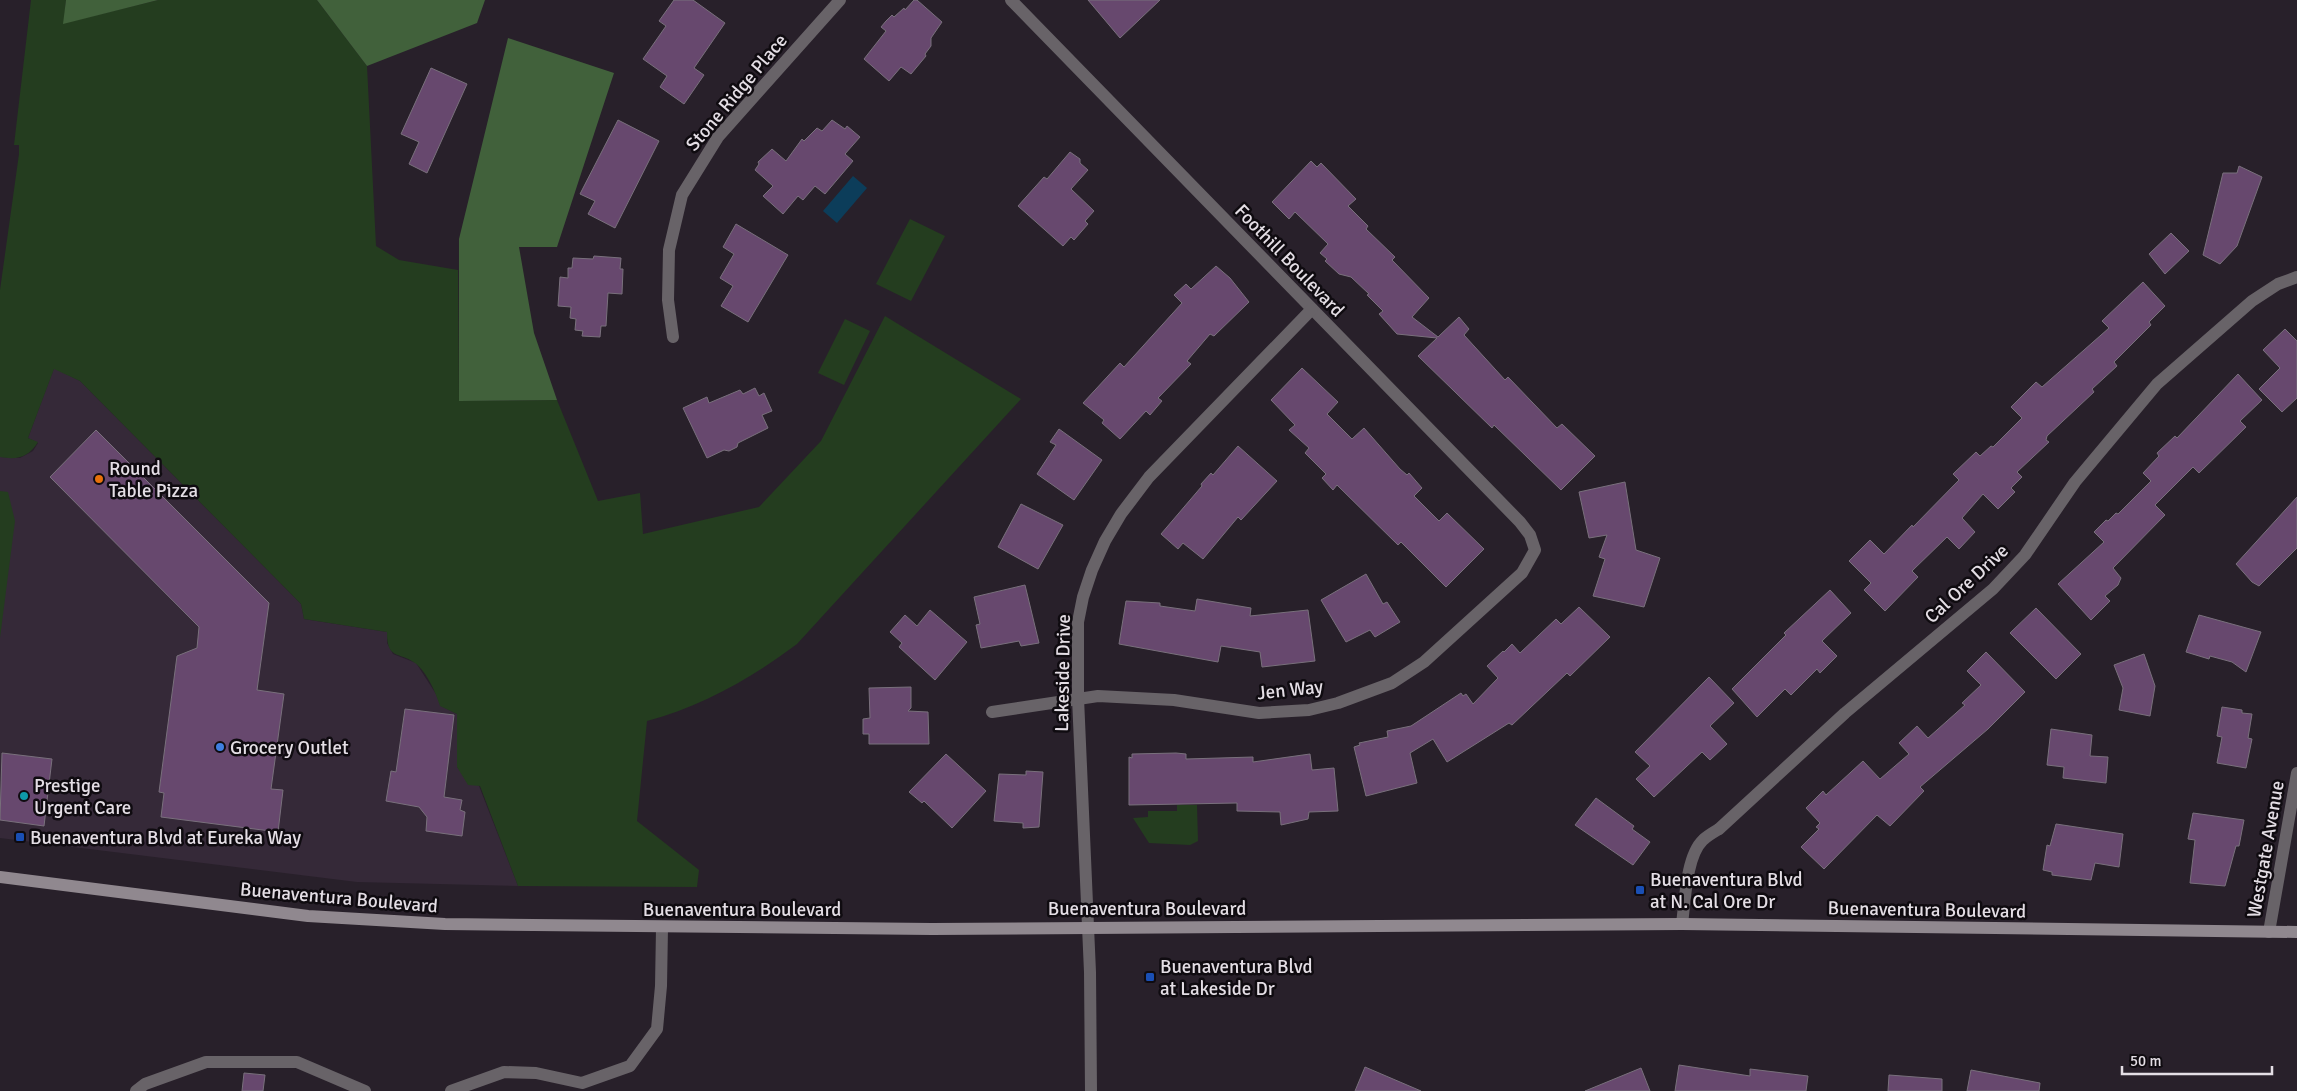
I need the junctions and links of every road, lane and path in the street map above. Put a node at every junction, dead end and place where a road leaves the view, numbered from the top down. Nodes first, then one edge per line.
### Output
1 (840, 0) edge
2 (1011, 0) edge
3 (2297, 277) edge
4 (1312, 309) junction
5 (673, 337) dead end
6 (1535, 550) joint
7 (1078, 698) junction
8 (992, 712) dead end
9 (2297, 773) edge
10 (0, 877) edge
11 (1682, 924) junction
12 (1087, 926) junction
13 (662, 928) junction
14 (2269, 932) junction
15 (2297, 932) edge
16 (136, 1091) edge
17 (365, 1091) edge
18 (451, 1091) edge
19 (1091, 1091) edge

1 - 5 street, Stone Ridge Place
2 - 4 street, Foothill Boulevard
3 - 11 street, Cal Ore Drive
4 - 6 street, Foothill Boulevard
4 - 7 street, Lakeside Drive
6 - 7 street, Jen Way
7 - 8 street, Jen Way
7 - 12 street, Lakeside Drive
9 - 14 street, Westgate Avenue
10 - 13 main road, Buenaventura Boulevard
11 - 12 main road, Buenaventura Boulevard
11 - 14 main road, Buenaventura Boulevard
12 - 13 main road, Buenaventura Boulevard
12 - 19 street, Lakeside Drive
13 - 18 street
14 - 15 main road, Buenaventura Boulevard
16 - 17 street

